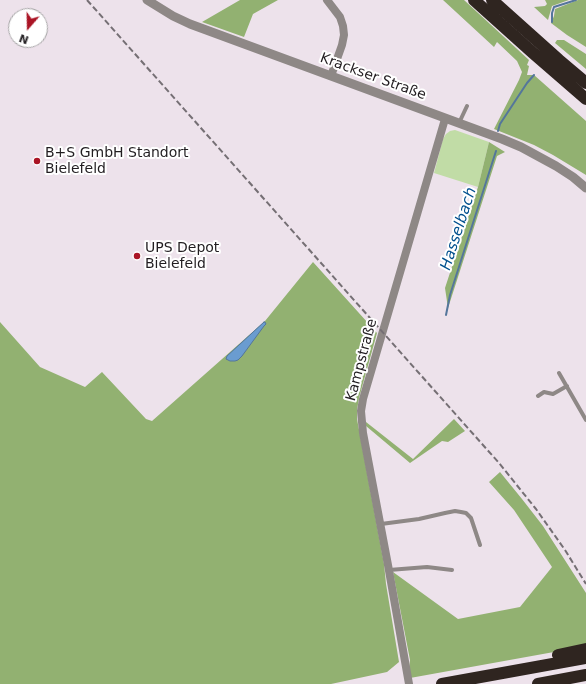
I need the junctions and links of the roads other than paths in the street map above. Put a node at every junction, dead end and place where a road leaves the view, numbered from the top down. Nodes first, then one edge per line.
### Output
1 (147, 0) edge
2 (327, 0) edge
3 (474, 0) edge
4 (492, 0) edge
5 (331, 76) junction
6 (586, 83) edge
7 (586, 99) edge
8 (467, 106) dead end
9 (445, 119) junction
10 (459, 124) junction
11 (586, 188) edge
12 (559, 373) dead end
13 (567, 386) junction
14 (538, 396) dead end
15 (586, 420) edge
16 (381, 524) junction
17 (480, 545) dead end
18 (389, 570) junction
19 (452, 570) dead end
20 (586, 649) edge
21 (586, 658) edge
22 (514, 670) junction
23 (586, 676) edge
24 (409, 684) edge
25 (442, 684) edge
26 (538, 684) edge

1 - 5 street, Krackser Straße
2 - 5 street
3 - 7 highway
4 - 6 highway
5 - 9 street, Krackser Straße
8 - 10 lane
9 - 10 street, Krackser Straße
9 - 16 street, Kampstraße
10 - 11 street, Krackser Straße
12 - 13 lane
13 - 14 lane
13 - 15 lane
16 - 17 lane
16 - 18 street, Kampstraße
18 - 19 lane
18 - 24 street, Kampstraße
20 - 22 highway
21 - 22 highway
22 - 25 highway
23 - 26 highway

